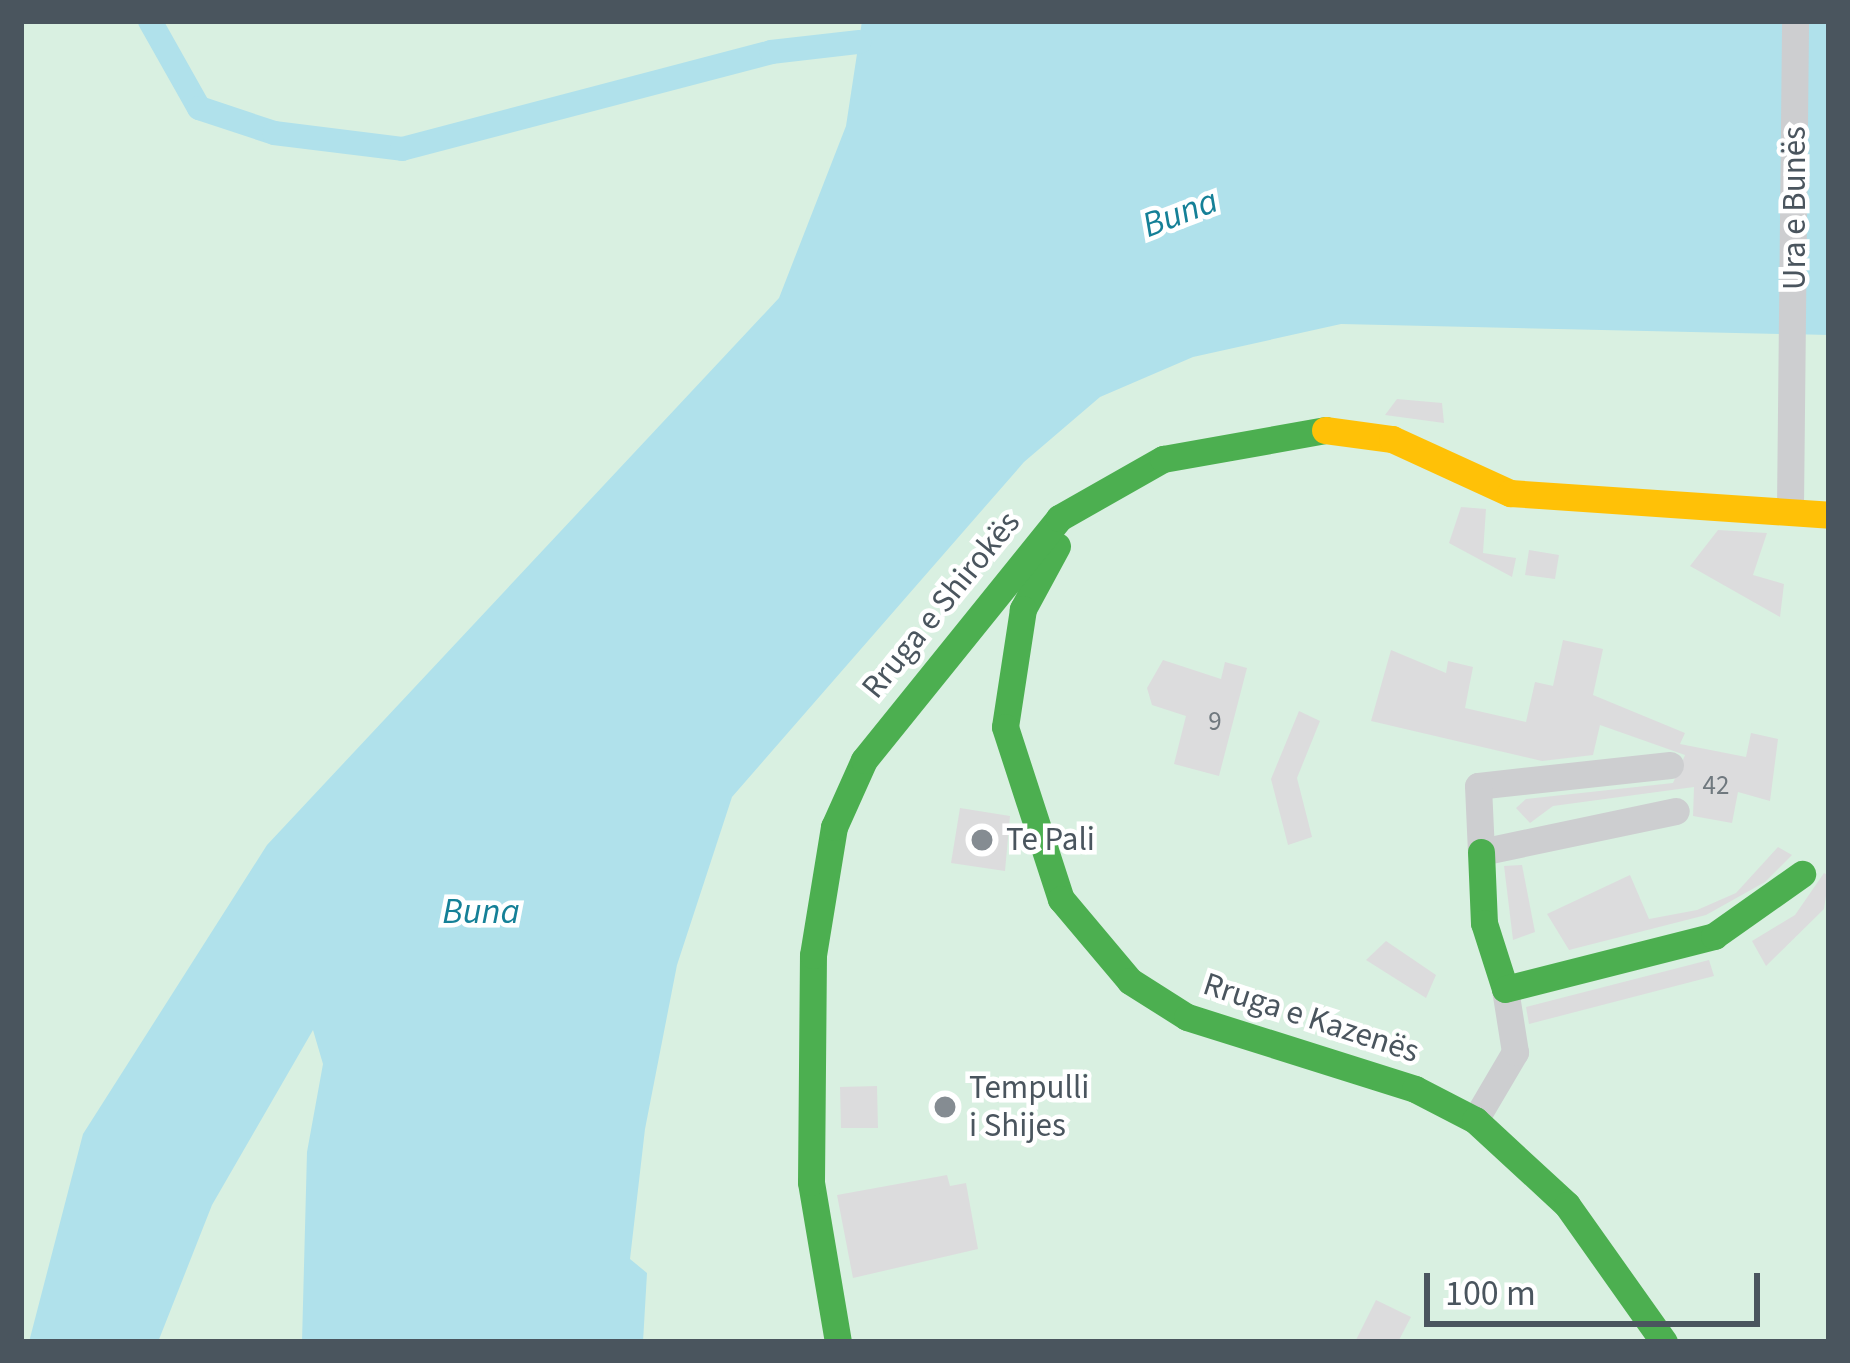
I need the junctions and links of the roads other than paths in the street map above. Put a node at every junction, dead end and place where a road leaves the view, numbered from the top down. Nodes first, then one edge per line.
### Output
1 (1795, 21) edge
2 (1126, 472) junction
3 (1790, 506) junction
4 (1829, 515) edge
5 (1670, 765) dead end
6 (1676, 811) dead end
7 (1480, 852) junction
8 (1802, 874) dead end
9 (1505, 988) junction
10 (1475, 1120) junction
11 (838, 1342) edge
12 (1664, 1342) edge

1 - 3 street, Ura e Bunës
2 - 3 street, Rruga e Shirokës
2 - 10 street, Rruga e Kazenës
2 - 11 street, Rruga e Shirokës
3 - 4 street, Rruga e Shirokës
5 - 7 street
6 - 7 street
7 - 9 street
8 - 9 street
9 - 10 street
10 - 12 street, Rruga e Kazenës

